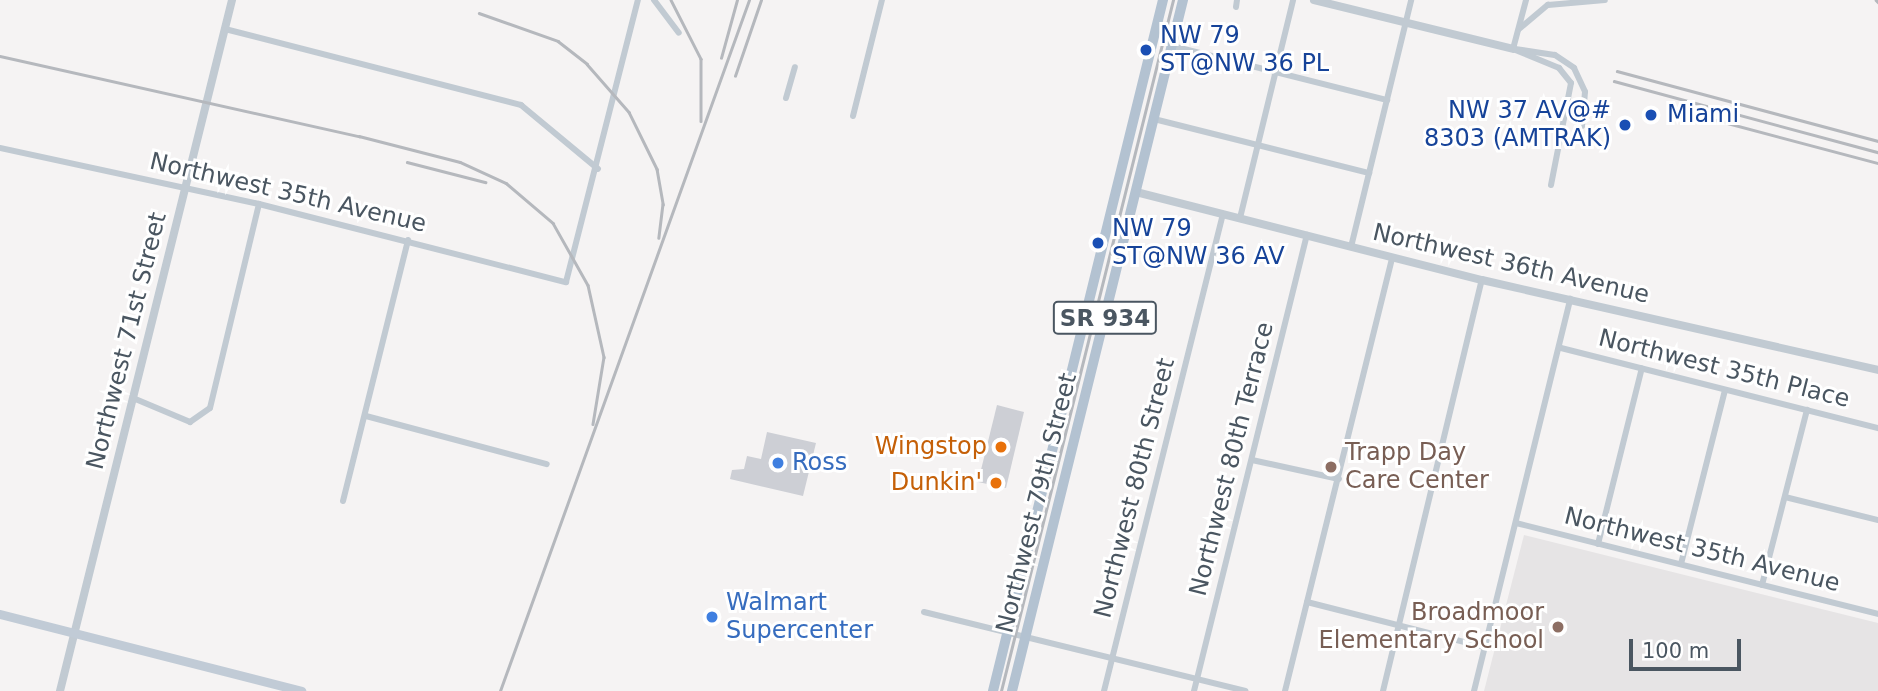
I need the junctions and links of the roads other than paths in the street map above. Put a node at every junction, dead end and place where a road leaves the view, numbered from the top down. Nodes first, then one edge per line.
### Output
1 (232, 0) edge
2 (638, 0) edge
3 (654, 0) edge
4 (882, 0) edge
5 (1163, 0) edge
6 (1183, 0) edge
7 (1293, 0) edge
8 (1314, 0) edge
9 (1411, 0) edge
10 (1526, 0) edge
11 (1605, 0) edge
12 (1406, 23) junction
13 (225, 29) junction
14 (1519, 29) junction
15 (679, 33) dead end
16 (1172, 46) junction
17 (1513, 49) junction
18 (795, 67) dead end
19 (1275, 71) junction
20 (786, 98) dead end
21 (1387, 100) junction
22 (853, 116) dead end
23 (1154, 119) junction
24 (1582, 126) dead end
25 (1257, 145) junction
26 (0, 148) edge
27 (598, 169) junction
28 (1368, 173) junction
29 (1551, 184) dead end
30 (186, 188) junction
31 (1136, 192) junction
32 (259, 204) junction
33 (1223, 214) junction
34 (1240, 218) junction
35 (1307, 235) junction
36 (408, 240) junction
37 (1352, 247) junction
38 (1392, 258) junction
39 (1482, 280) junction
40 (1571, 297) junction
41 (1561, 348) junction
42 (1642, 368) junction
43 (1878, 370) edge
44 (1725, 390) junction
45 (133, 398) junction
46 (1807, 410) junction
47 (366, 416) junction
48 (1878, 428) edge
49 (1252, 460) junction
50 (547, 464) dead end
51 (1339, 479) junction
52 (1786, 497) junction
53 (343, 501) dead end
54 (1878, 520) edge
55 (1516, 523) junction
56 (1598, 544) junction
57 (1681, 564) junction
58 (1762, 584) junction
59 (1307, 602) junction
60 (924, 611) dead end
61 (0, 614) edge
62 (1878, 614) edge
63 (1400, 624) junction
64 (1007, 631) junction
65 (75, 632) junction
66 (1025, 636) junction
67 (1484, 647) junction
68 (1112, 658) junction
69 (1197, 679) junction
70 (60, 691) edge
71 (298, 691) edge
72 (993, 691) edge
73 (1012, 691) edge
74 (1104, 691) edge
75 (1194, 691) edge
76 (1245, 691) edge
77 (1285, 691) edge
78 (1382, 691) edge
79 (1474, 691) edge

1 - 13 street, Northwest 71st Street
2 - 27 street
3 - 15 street
4 - 22 street
5 - 64 main road, Northwest 79th Street / SR 934
6 - 16 main road, Northwest 79th Street / SR 934
7 - 19 street
8 - 12 street
9 - 12 street
10 - 14 street
11 - 14 street
12 - 17 street
12 - 21 street
13 - 27 street
13 - 30 street, Northwest 71st Street
14 - 17 street
16 - 19 street
16 - 23 main road, Northwest 79th Street / SR 934
17 - 24 street
17 - 29 street
18 - 20 street
19 - 21 street
19 - 25 street
21 - 28 street
23 - 25 street
23 - 31 main road, Northwest 79th Street / SR 934
25 - 28 street
25 - 34 street
26 - 30 street, Northwest 35th Avenue
27 - 36 street, Northwest 35th Avenue
28 - 37 street
30 - 32 street, Northwest 35th Avenue
30 - 45 street, Northwest 71st Street
31 - 33 street, Northwest 36th Avenue
31 - 66 main road, Northwest 79th Street / SR 934
32 - 36 street, Northwest 35th Avenue
32 - 45 street
33 - 34 street, Northwest 36th Avenue
33 - 68 street, Northwest 80th Street
34 - 35 street, Northwest 36th Avenue
35 - 37 street, Northwest 36th Avenue
35 - 49 street, Northwest 80th Terrace
36 - 47 street
37 - 38 street, Northwest 36th Avenue
38 - 39 street, Northwest 36th Avenue
38 - 51 street
39 - 40 street, Northwest 36th Avenue
39 - 63 street
40 - 41 street
40 - 43 street, Northwest 36th Avenue
41 - 42 street, Northwest 35th Place
41 - 55 street
42 - 44 street, Northwest 35th Place
42 - 56 street
44 - 46 street, Northwest 35th Place
44 - 57 street
45 - 65 street, Northwest 71st Street
46 - 48 street, Northwest 35th Place
46 - 52 street
47 - 50 street
47 - 53 street
49 - 51 street
49 - 69 street, Northwest 80th Terrace
51 - 59 street
52 - 54 street
52 - 58 street
55 - 56 street, Northwest 35th Avenue
55 - 67 street
56 - 57 street, Northwest 35th Avenue
57 - 58 street, Northwest 35th Avenue
58 - 62 street, Northwest 35th Avenue
59 - 63 street
59 - 77 street
60 - 64 street
61 - 65 main road
63 - 67 street
63 - 78 street
64 - 66 street
64 - 72 main road, Northwest 79th Street / SR 934
65 - 70 street, Northwest 71st Street
65 - 71 main road
66 - 68 street
66 - 73 main road, Northwest 79th Street / SR 934
67 - 79 street
68 - 69 street
68 - 74 street, Northwest 80th Street
69 - 75 street, Northwest 80th Terrace
69 - 76 street

